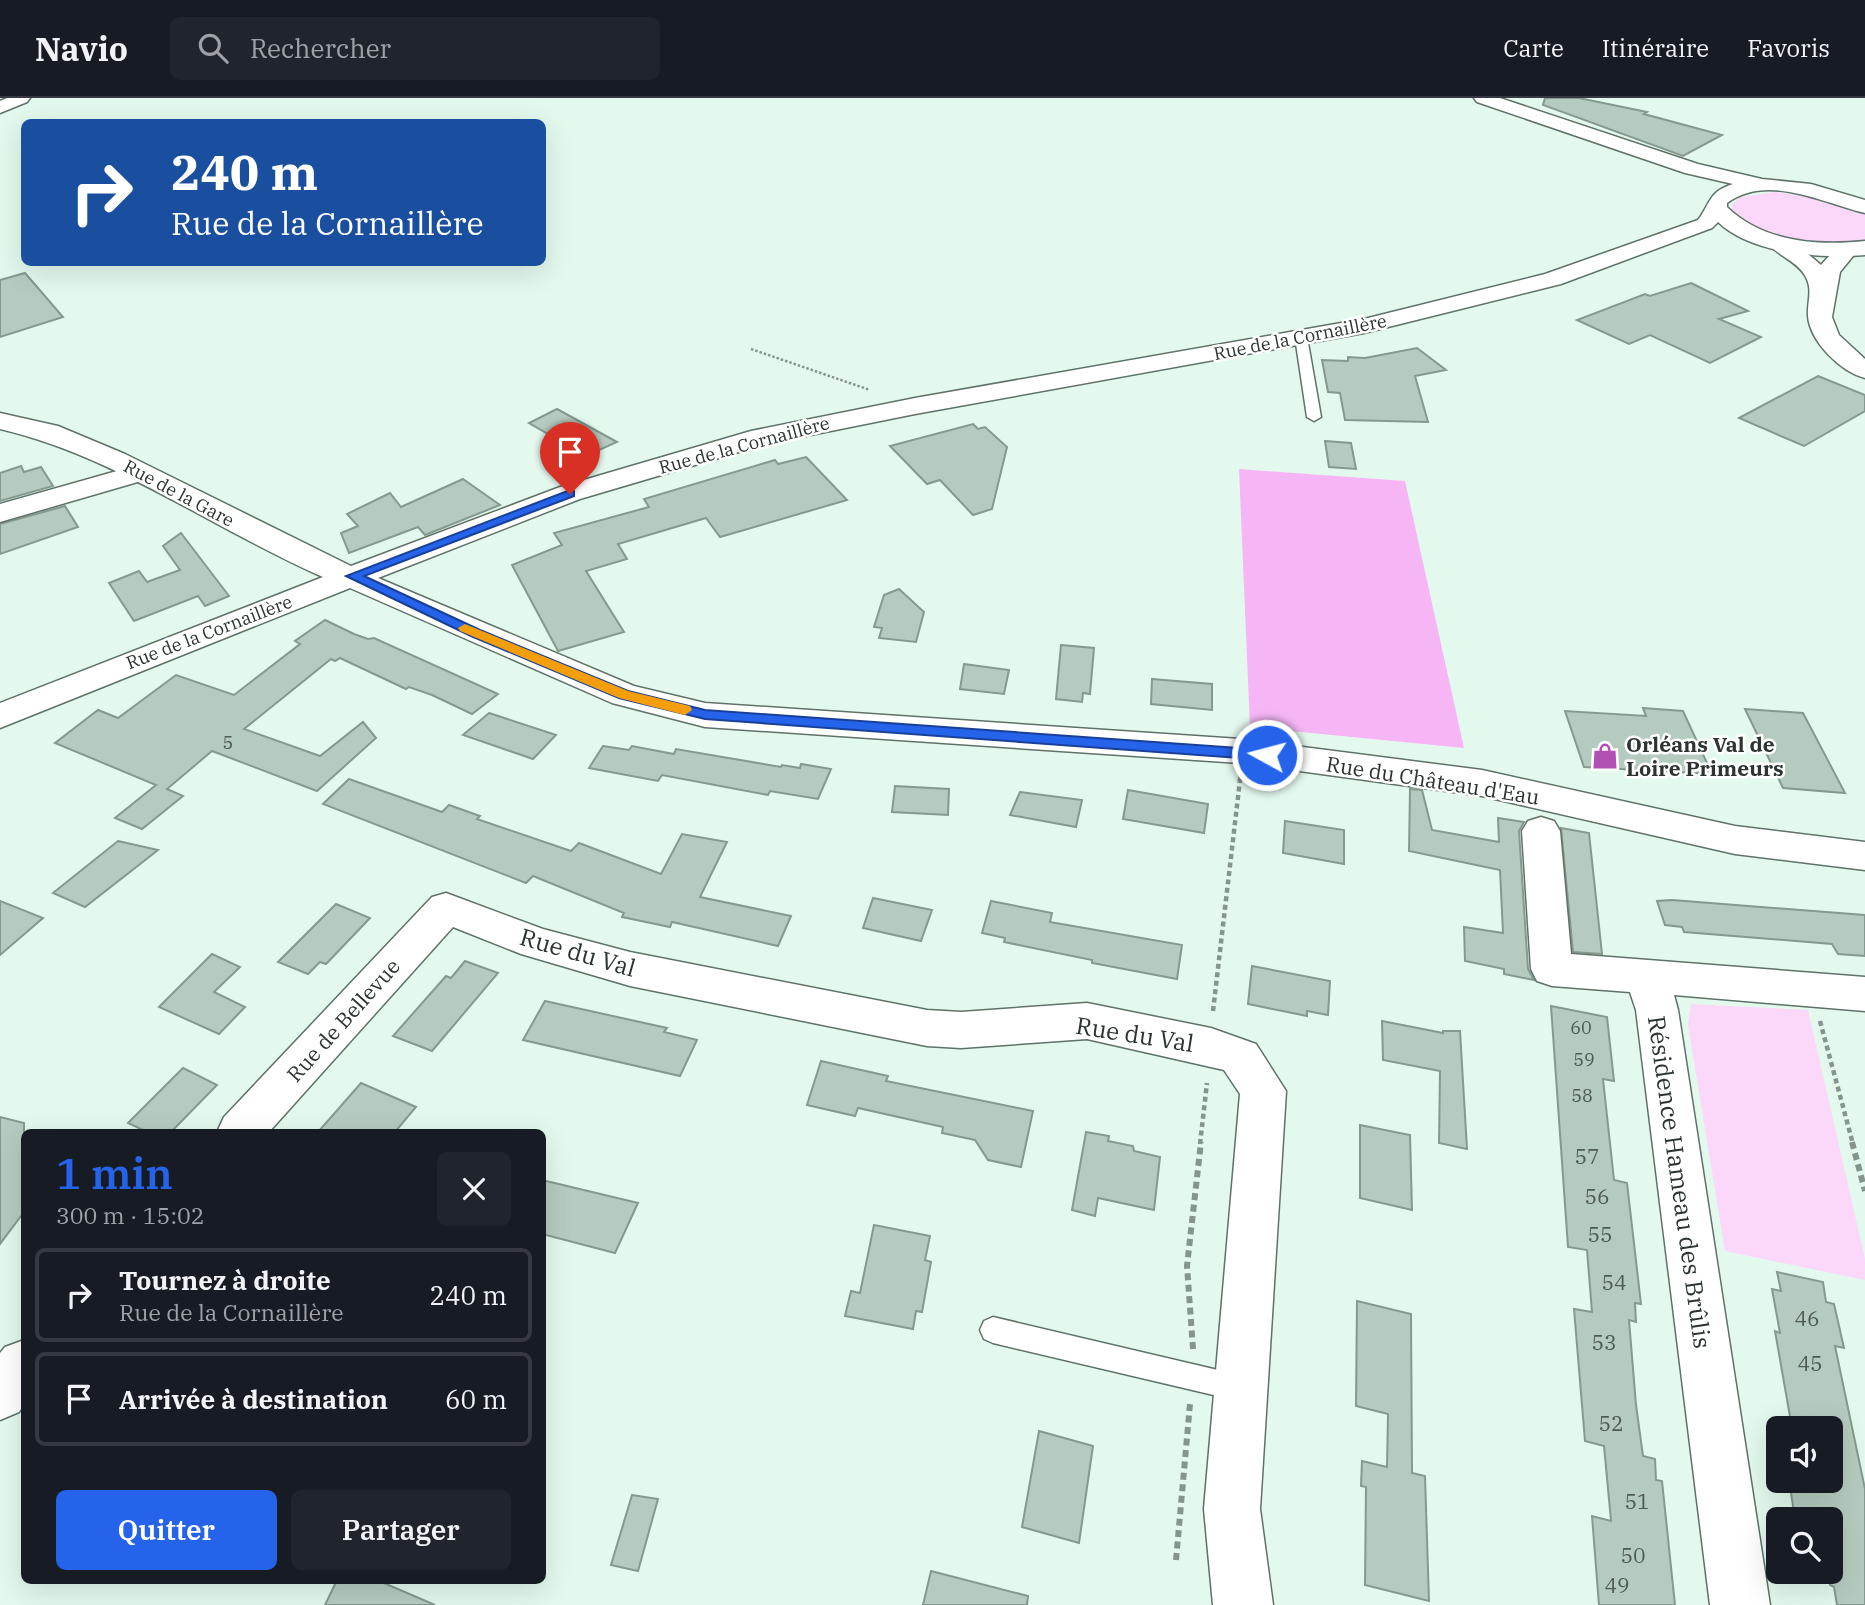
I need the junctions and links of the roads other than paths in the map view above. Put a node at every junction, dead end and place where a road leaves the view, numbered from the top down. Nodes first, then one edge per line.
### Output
1 (21, 98) edge
2 (1483, 98) edge
3 (0, 108) edge
4 (1598, 138) junction
5 (1769, 186) junction
6 (1833, 195) junction
7 (1865, 195) edge
8 (1720, 202) junction
9 (1865, 207) edge
10 (1750, 233) junction
11 (1778, 242) junction
12 (1856, 249) edge
13 (1561, 276) junction
14 (1823, 295) junction
15 (1301, 337) junction
16 (1865, 370) edge
17 (1314, 417) dead end
18 (0, 421) edge
19 (138, 473) junction
20 (0, 513) edge
21 (353, 576) junction
22 (0, 716) edge
23 (1541, 831) dead end
24 (1865, 856) edge
25 (446, 908) joint
26 (1647, 976) junction
27 (1865, 994) edge
28 (243, 1129) edge
29 (993, 1330) dead end
30 (21, 1369) edge
31 (1239, 1388) junction
32 (0, 1392) edge
33 (1242, 1605) edge
34 (1740, 1605) edge

1 - 3 street
2 - 4 street
4 - 5 street
4 - 8 street
5 - 6 street
5 - 8 street
6 - 7 street
6 - 9 street
8 - 10 street
8 - 13 street, Rue de la Cornaillère
10 - 11 street
10 - 13 street, Rue de la Cornaillère
11 - 12 street
11 - 14 street
12 - 14 street
13 - 15 street, Rue de la Cornaillère
14 - 16 street
15 - 17 lane
15 - 21 street, Rue de la Cornaillère
18 - 19 street, Rue de la Gare
19 - 20 street
19 - 21 street, Rue de la Gare
21 - 22 street, Rue de la Cornaillère
21 - 24 street, Rue du Château d'Eau
23 - 26 street
25 - 28 street, Rue de Bellevue
25 - 31 street, Rue du Val
26 - 27 street
26 - 34 street, Résidence Hameau des Brûlis
29 - 31 lane
30 - 32 street
31 - 33 street, Rue du Val

